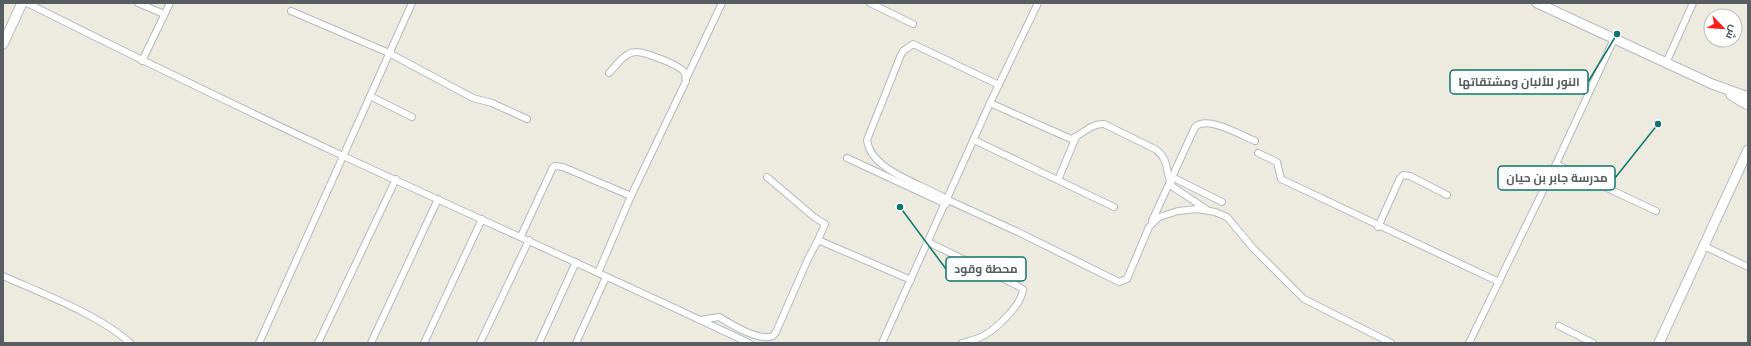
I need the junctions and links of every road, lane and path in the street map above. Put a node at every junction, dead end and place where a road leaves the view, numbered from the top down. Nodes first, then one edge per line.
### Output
1 (22, 3) edge
2 (138, 3) edge
3 (170, 3) edge
4 (412, 3) edge
5 (722, 3) edge
6 (870, 3) edge
7 (1038, 3) edge
8 (1537, 3) edge
9 (1693, 3) edge
10 (291, 12) dead end
11 (164, 14) junction
12 (913, 24) dead end
13 (1614, 39) junction
14 (3, 44) edge
15 (389, 53) junction
16 (142, 61) junction
17 (1666, 63) junction
18 (609, 73) dead end
19 (686, 81) junction
20 (1712, 84) junction
21 (999, 85) junction
22 (370, 96) junction
23 (1748, 97) edge
24 (990, 103) junction
25 (1748, 105) edge
26 (412, 117) dead end
27 (528, 119) dead end
28 (1076, 137) junction
29 (974, 140) junction
30 (1255, 141) dead end
31 (1748, 150) edge
32 (1258, 153) dead end
33 (343, 156) junction
34 (847, 158) dead end
35 (1556, 164) junction
36 (767, 177) dead end
37 (396, 179) junction
38 (1058, 180) junction
39 (1171, 180) junction
40 (1447, 195) dead end
41 (631, 196) junction
42 (438, 199) junction
43 (947, 202) junction
44 (1222, 202) dead end
45 (1114, 207) dead end
46 (1208, 210) junction
47 (1656, 211) dead end
48 (482, 219) junction
49 (1378, 227) junction
50 (1149, 228) junction
51 (520, 236) junction
52 (529, 240) junction
53 (818, 240) junction
54 (928, 242) junction
55 (1704, 246) junction
56 (576, 262) junction
57 (1748, 267) edge
58 (598, 273) junction
59 (3, 276) edge
60 (606, 277) junction
61 (911, 280) junction
62 (1499, 282) junction
63 (701, 320) junction
64 (1559, 326) dead end
65 (130, 343) edge
66 (259, 343) edge
67 (318, 343) edge
68 (371, 343) edge
69 (424, 343) edge
70 (480, 343) edge
71 (539, 343) edge
72 (576, 343) edge
73 (749, 343) edge
74 (882, 343) edge
75 (962, 343) edge
76 (1391, 343) edge
77 (1469, 343) edge
78 (1593, 343) edge
79 (1659, 343) edge

1 - 14 main road
1 - 16 street
2 - 11 street
3 - 11 street
4 - 15 street
5 - 19 street
6 - 12 street
7 - 21 street
8 - 13 main road
9 - 17 street
10 - 15 street
11 - 16 street
13 - 17 main road
13 - 35 street
15 - 22 street
15 - 27 street
16 - 33 street
17 - 20 main road
18 - 19 street
19 - 41 street
20 - 23 main road
20 - 25 main road
21 - 24 street
21 - 43 street
22 - 26 street
22 - 33 street
24 - 28 street
24 - 29 street
28 - 38 street
28 - 39 street
29 - 38 street
29 - 43 street
30 - 39 street
31 - 55 main road
32 - 49 street
33 - 37 street
33 - 66 street
34 - 43 street
35 - 47 street
35 - 62 street
36 - 53 street
37 - 42 street
37 - 67 street
38 - 45 street
39 - 44 street
39 - 46 street
39 - 50 street
40 - 49 street
41 - 51 street
41 - 58 street
42 - 48 street
42 - 68 street
43 - 50 street
43 - 54 street
46 - 50 street
46 - 76 street
48 - 51 street
48 - 69 street
49 - 62 street
51 - 52 street
52 - 56 street
52 - 70 street
53 - 61 street
53 - 63 street
54 - 61 street
54 - 75 street
55 - 57 street
55 - 79 main road
56 - 58 street
56 - 71 street
58 - 60 street
59 - 65 street
60 - 63 street
60 - 72 street
61 - 74 street
62 - 77 street
63 - 73 street
64 - 78 street

